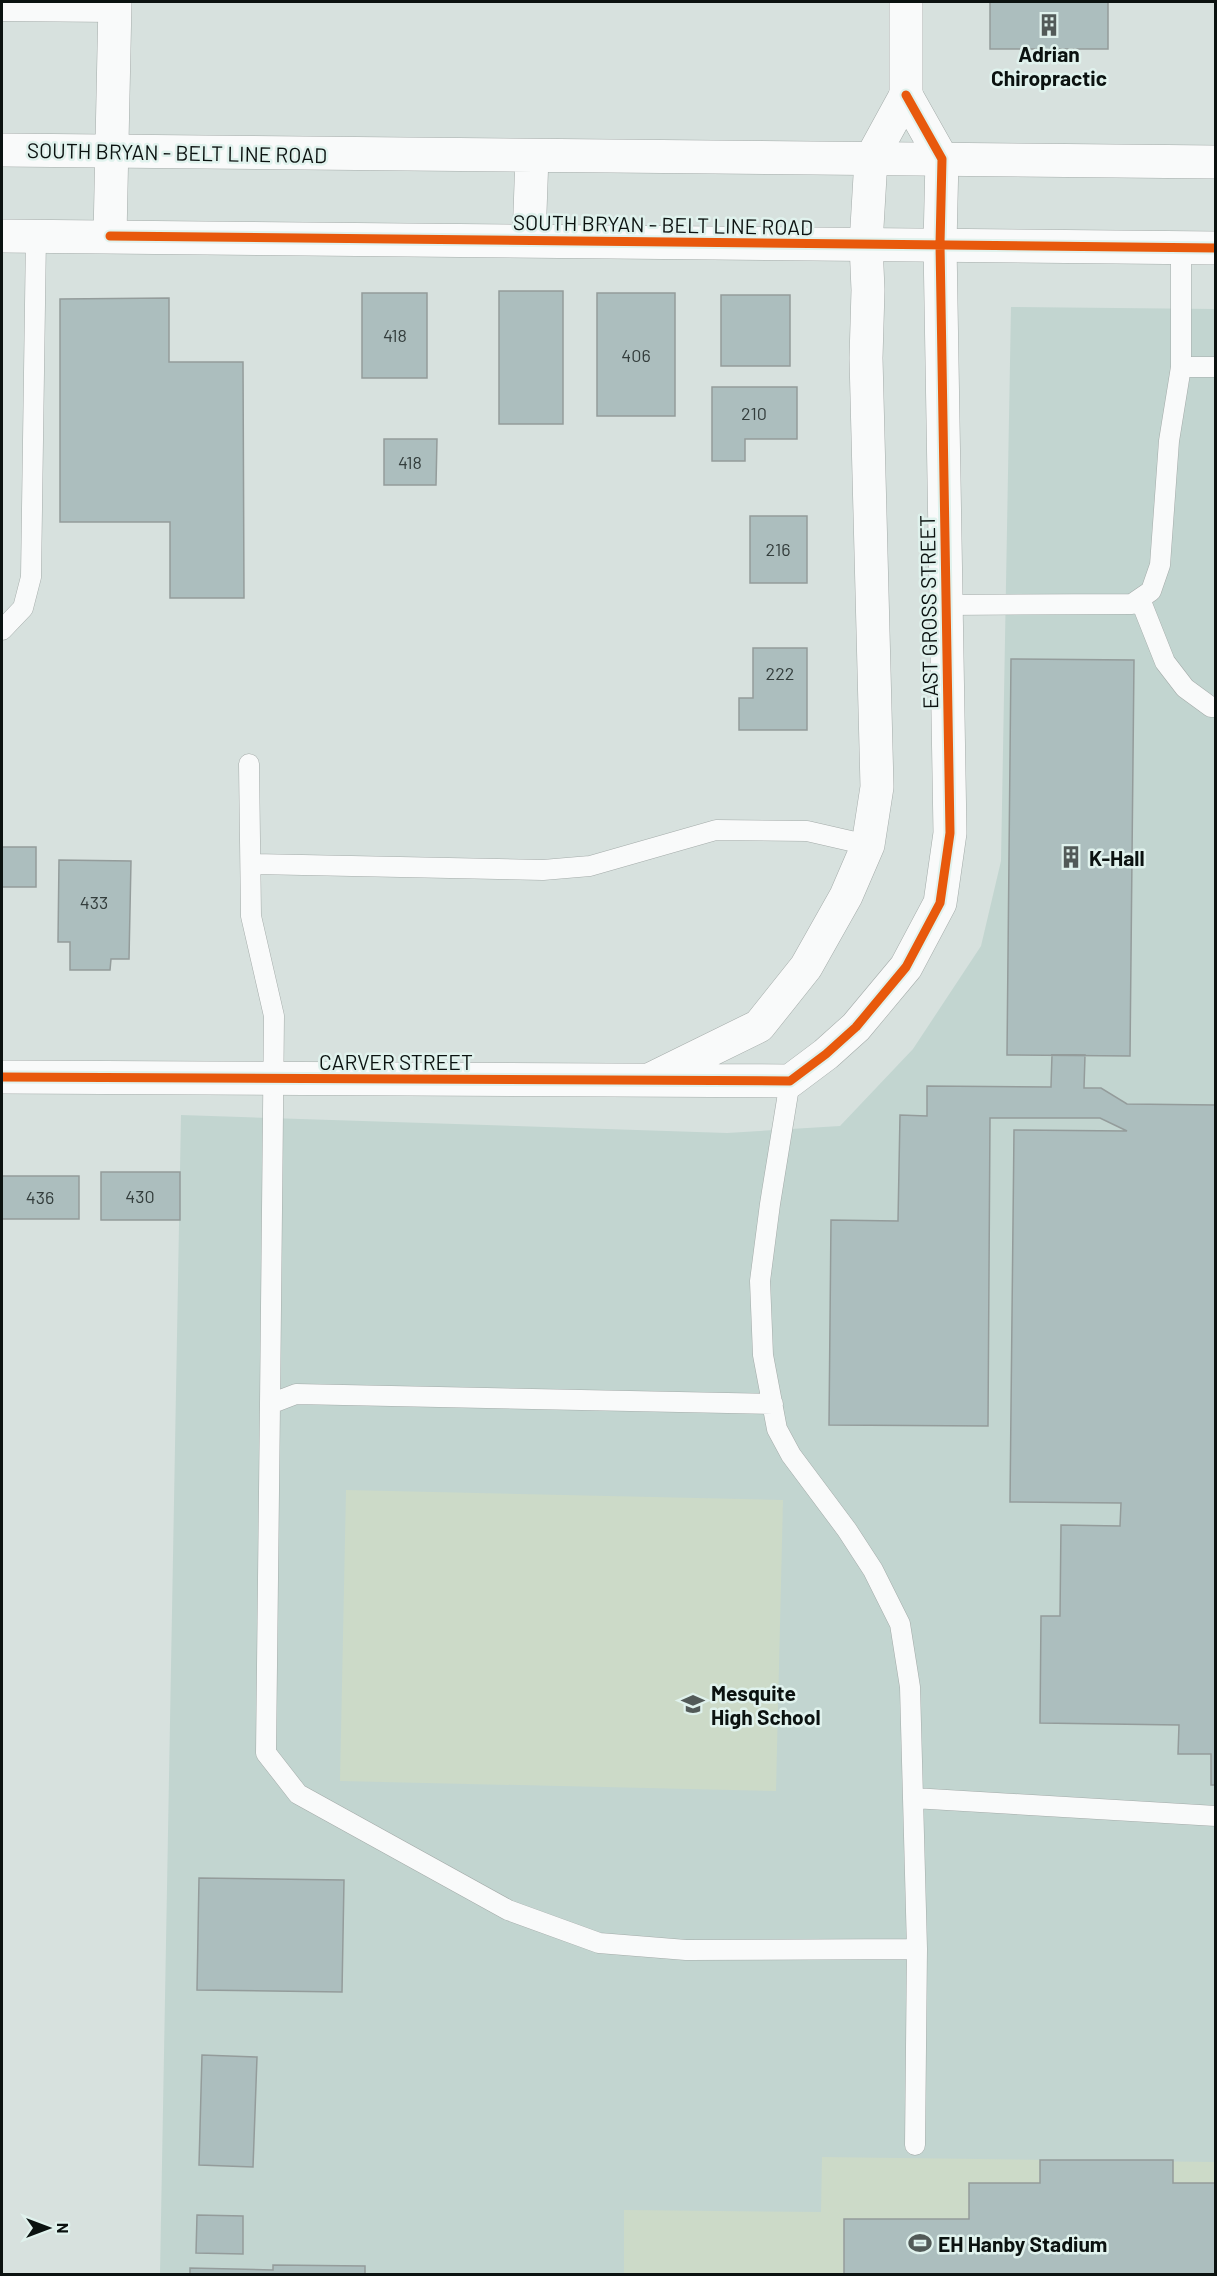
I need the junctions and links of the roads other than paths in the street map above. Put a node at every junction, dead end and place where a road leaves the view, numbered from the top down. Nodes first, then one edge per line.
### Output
1 (906, 2) edge
2 (115, 7) edge
3 (2, 11) edge
4 (906, 95) junction
5 (2, 150) edge
6 (112, 151) junction
7 (532, 156) junction
8 (871, 159) junction
9 (942, 159) junction
10 (1215, 162) edge
11 (2, 236) edge
12 (36, 236) junction
13 (110, 236) junction
14 (529, 240) junction
15 (866, 244) junction
16 (940, 244) junction
17 (1181, 247) junction
18 (1215, 248) edge
19 (1181, 367) junction
20 (1215, 367) edge
21 (1140, 599) junction
22 (946, 605) junction
23 (2, 630) edge
24 (1215, 707) edge
25 (249, 764) dead end
26 (868, 845) junction
27 (251, 864) junction
28 (2, 1077) edge
29 (275, 1078) junction
30 (646, 1081) junction
31 (790, 1081) junction
32 (270, 1404) junction
33 (772, 1404) junction
34 (913, 1798) junction
35 (1215, 1816) edge
36 (917, 1949) junction
37 (915, 2145) dead end

1 - 4 street
2 - 3 lane
2 - 6 street
4 - 8 street
4 - 9 street
5 - 6 street, SOUTH BRYAN - BELT LINE ROAD
6 - 7 street, SOUTH BRYAN - BELT LINE ROAD
6 - 13 street
7 - 8 street, SOUTH BRYAN - BELT LINE ROAD
7 - 14 street
8 - 9 street, SOUTH BRYAN - BELT LINE ROAD
8 - 15 street
9 - 10 street, SOUTH BRYAN - BELT LINE ROAD
9 - 16 street, EAST GROSS STREET
11 - 12 street, SOUTH BRYAN - BELT LINE ROAD
12 - 13 street, SOUTH BRYAN - BELT LINE ROAD
12 - 23 lane
13 - 14 street, SOUTH BRYAN - BELT LINE ROAD
14 - 15 street, SOUTH BRYAN - BELT LINE ROAD
15 - 16 street, SOUTH BRYAN - BELT LINE ROAD
15 - 26 street
16 - 17 street, SOUTH BRYAN - BELT LINE ROAD
16 - 22 street, EAST GROSS STREET
17 - 18 street, SOUTH BRYAN - BELT LINE ROAD
17 - 19 lane
19 - 20 lane
19 - 21 lane
21 - 22 lane
21 - 24 lane
22 - 31 street, EAST GROSS STREET
25 - 27 lane
26 - 27 lane
26 - 30 street
27 - 29 lane
28 - 29 street, CARVER STREET
29 - 30 street, CARVER STREET
29 - 32 lane
30 - 31 street, CARVER STREET
31 - 33 lane
32 - 33 lane
32 - 36 lane
33 - 34 lane
34 - 35 lane
34 - 36 lane
36 - 37 lane

